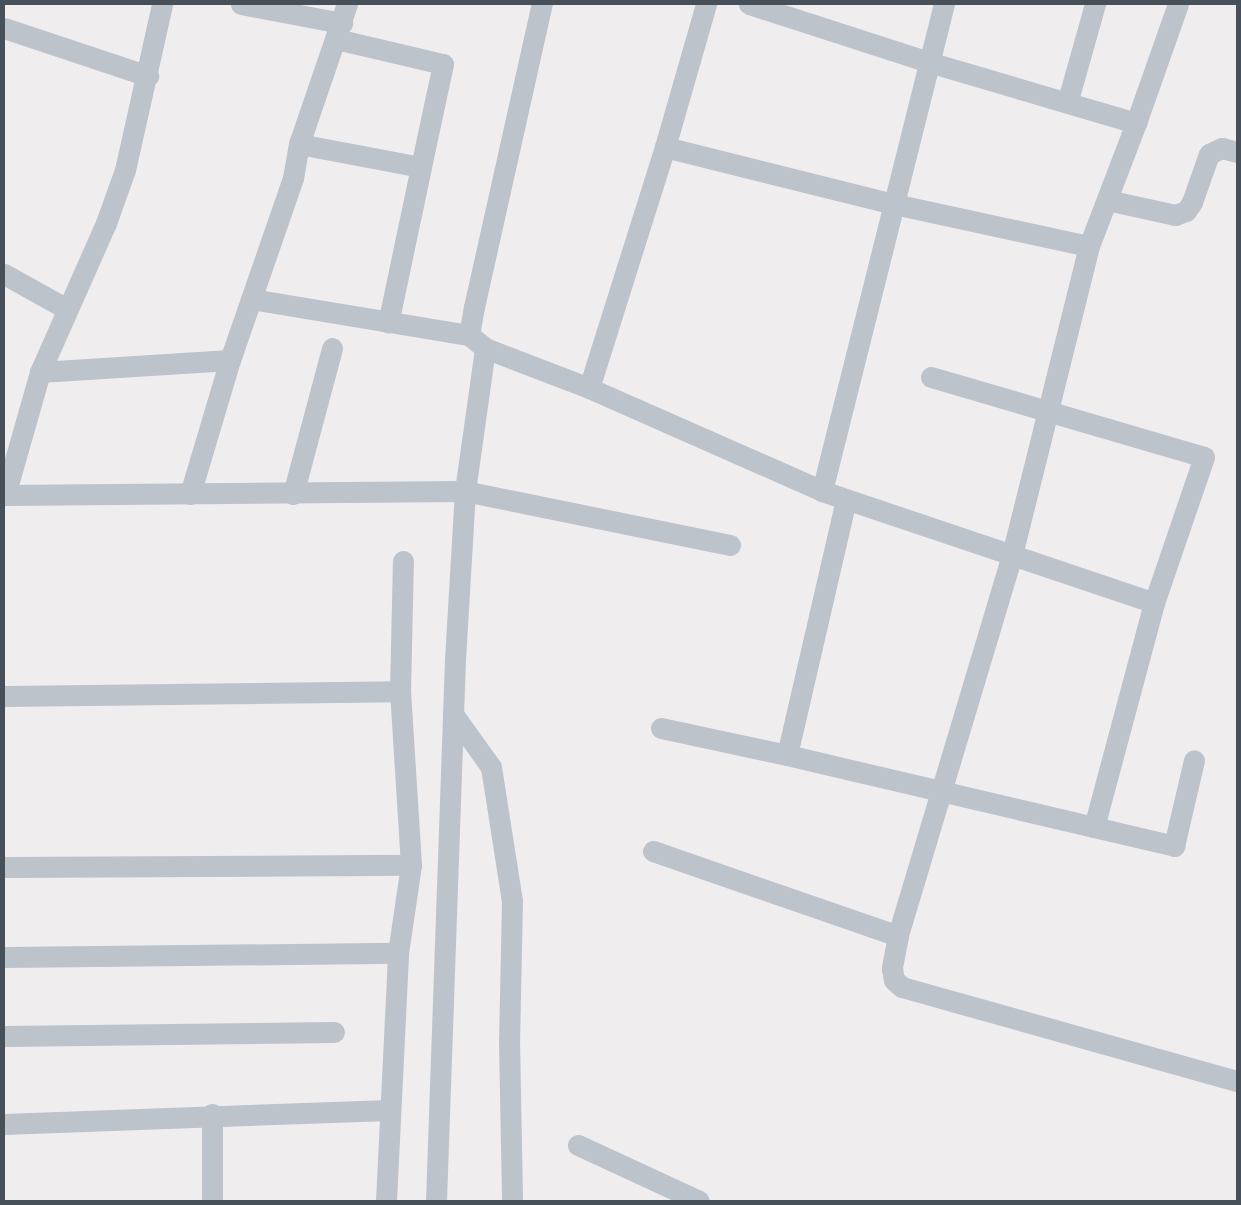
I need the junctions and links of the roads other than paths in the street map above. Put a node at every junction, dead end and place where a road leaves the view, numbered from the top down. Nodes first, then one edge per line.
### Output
1 (162, 4) edge
2 (241, 4) edge
3 (542, 4) edge
4 (706, 4) edge
5 (749, 4) edge
6 (944, 4) edge
7 (1095, 4) edge
8 (1178, 4) edge
9 (342, 22) edge
10 (4, 28) edge
11 (932, 63) junction
12 (148, 76) junction
13 (1068, 100) junction
14 (1136, 123) junction
15 (299, 144) junction
16 (665, 147) junction
17 (1237, 152) edge
18 (421, 167) junction
19 (1107, 200) junction
20 (894, 204) junction
21 (1089, 246) junction
22 (4, 274) edge
23 (251, 299) junction
24 (67, 310) junction
25 (388, 322) junction
26 (477, 342) junction
27 (332, 348) dead end
28 (230, 360) junction
29 (40, 372) junction
30 (931, 377) dead end
31 (589, 388) junction
32 (1048, 410) junction
33 (465, 491) junction
34 (822, 491) junction
35 (190, 494) junction
36 (293, 494) junction
37 (4, 495) edge
38 (846, 500) junction
39 (730, 545) dead end
40 (1012, 555) junction
41 (404, 561) dead end
42 (1154, 604) junction
43 (400, 691) junction
44 (4, 696) edge
45 (453, 714) junction
46 (661, 728) dead end
47 (787, 755) junction
48 (1194, 760) dead end
49 (941, 790) junction
50 (1094, 827) junction
51 (653, 851) dead end
52 (411, 865) junction
53 (4, 867) edge
54 (898, 936) junction
55 (398, 953) junction
56 (4, 957) edge
57 (334, 1032) dead end
58 (4, 1036) edge
59 (1237, 1081) edge
60 (389, 1110) junction
61 (212, 1114) junction
62 (4, 1124) edge
63 (578, 1145) dead end
64 (212, 1201) edge
65 (386, 1201) edge
66 (436, 1201) edge
67 (512, 1201) edge
68 (699, 1201) edge

1 - 12 street
2 - 9 street
3 - 26 street
4 - 16 street
5 - 11 street
6 - 11 street
7 - 13 street
8 - 14 street
9 - 15 street
9 - 18 street
10 - 12 street
11 - 13 street
11 - 20 street
12 - 24 street
13 - 14 street
14 - 19 street
15 - 18 street
15 - 23 street
16 - 20 street
16 - 31 street
17 - 19 street
18 - 25 street
19 - 21 street
20 - 21 street
20 - 34 street
21 - 32 street
22 - 24 street
23 - 25 street
23 - 28 street
24 - 29 street
25 - 26 street
26 - 31 street
26 - 33 street
27 - 36 street
28 - 29 street
28 - 35 street
29 - 37 street
30 - 32 street
31 - 34 street
32 - 40 street
32 - 42 street
33 - 36 street
33 - 39 street
33 - 45 street
34 - 38 street
35 - 36 street
35 - 37 street
38 - 40 street
38 - 47 street
40 - 42 street
40 - 49 street
41 - 43 street
42 - 50 street
43 - 44 street
43 - 52 street
45 - 66 street
45 - 67 street
46 - 47 street
47 - 49 street
48 - 50 street
49 - 50 street
49 - 54 street
51 - 54 street
52 - 53 street
52 - 55 street
54 - 59 street
55 - 56 street
55 - 60 street
57 - 58 street
60 - 61 street
60 - 65 street
61 - 62 street
61 - 64 street
63 - 68 street

